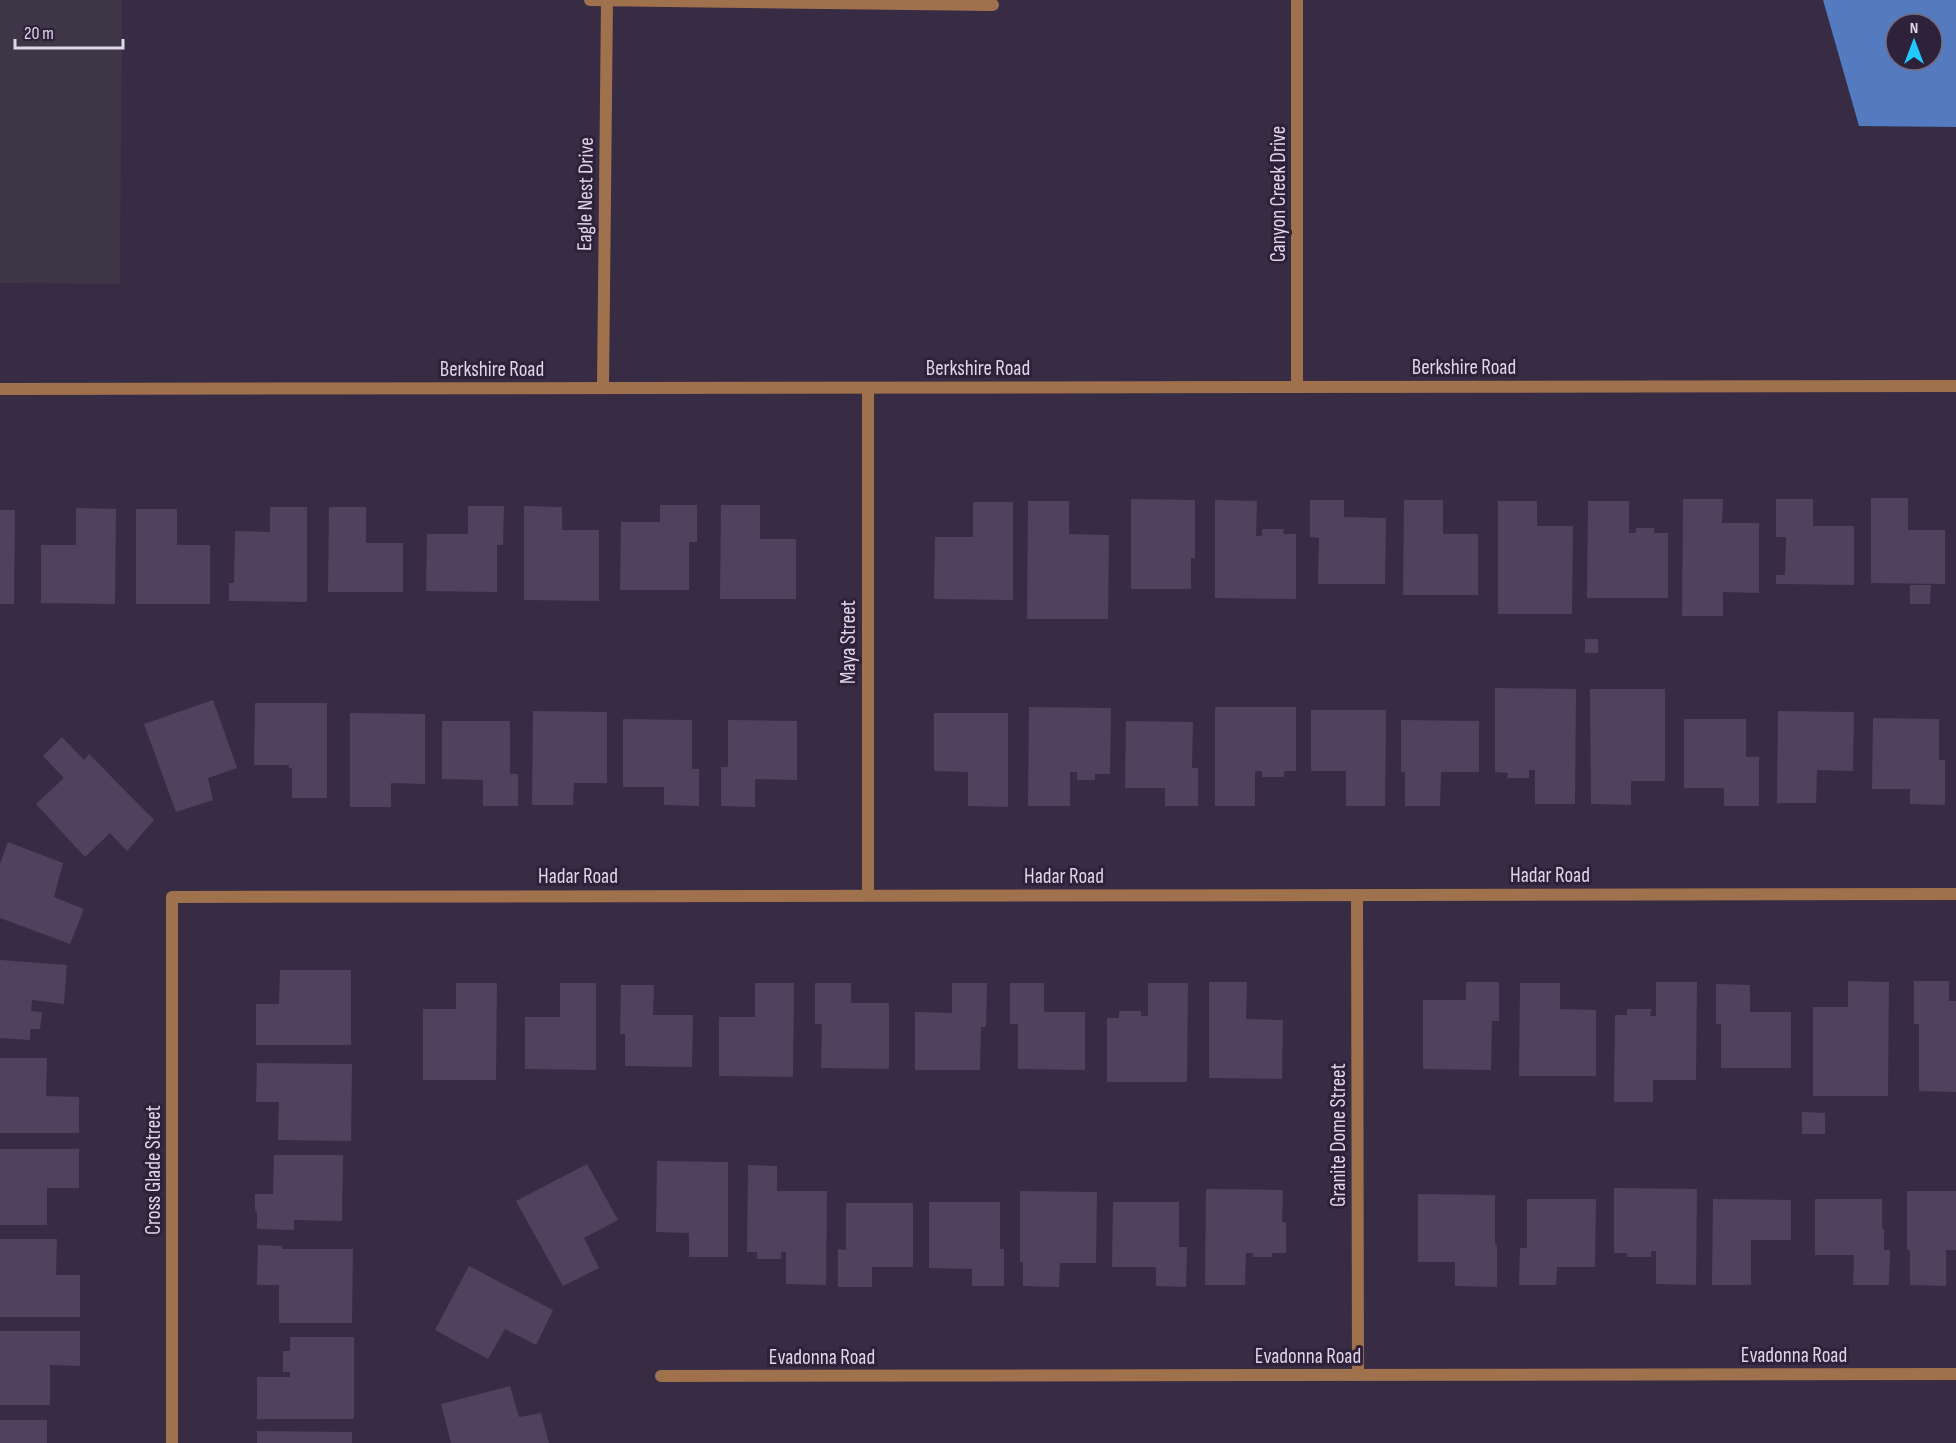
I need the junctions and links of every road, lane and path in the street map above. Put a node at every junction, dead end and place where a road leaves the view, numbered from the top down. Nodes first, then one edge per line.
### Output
1 (590, 0) edge
2 (607, 0) edge
3 (1297, 0) edge
4 (993, 5) dead end
5 (1956, 386) edge
6 (1297, 387) junction
7 (603, 388) junction
8 (868, 388) junction
9 (0, 389) edge
10 (1956, 894) edge
11 (868, 895) junction
12 (1357, 895) junction
13 (172, 897) joint
14 (1956, 1374) edge
15 (1358, 1375) junction
16 (661, 1376) dead end
17 (172, 1443) edge

1 - 2 street
2 - 4 street
2 - 7 street, Eagle Nest Drive
3 - 6 street, Canyon Creek Drive
5 - 6 street, Berkshire Road
6 - 8 street, Berkshire Road
7 - 8 street, Berkshire Road
7 - 9 street, Berkshire Road
8 - 11 street, Maya Street
10 - 12 street, Hadar Road
11 - 12 street, Hadar Road
11 - 13 street, Hadar Road
12 - 15 street, Granite Dome Street
13 - 17 street, Cross Glade Street
14 - 15 street, Evadonna Road
15 - 16 street, Evadonna Road

